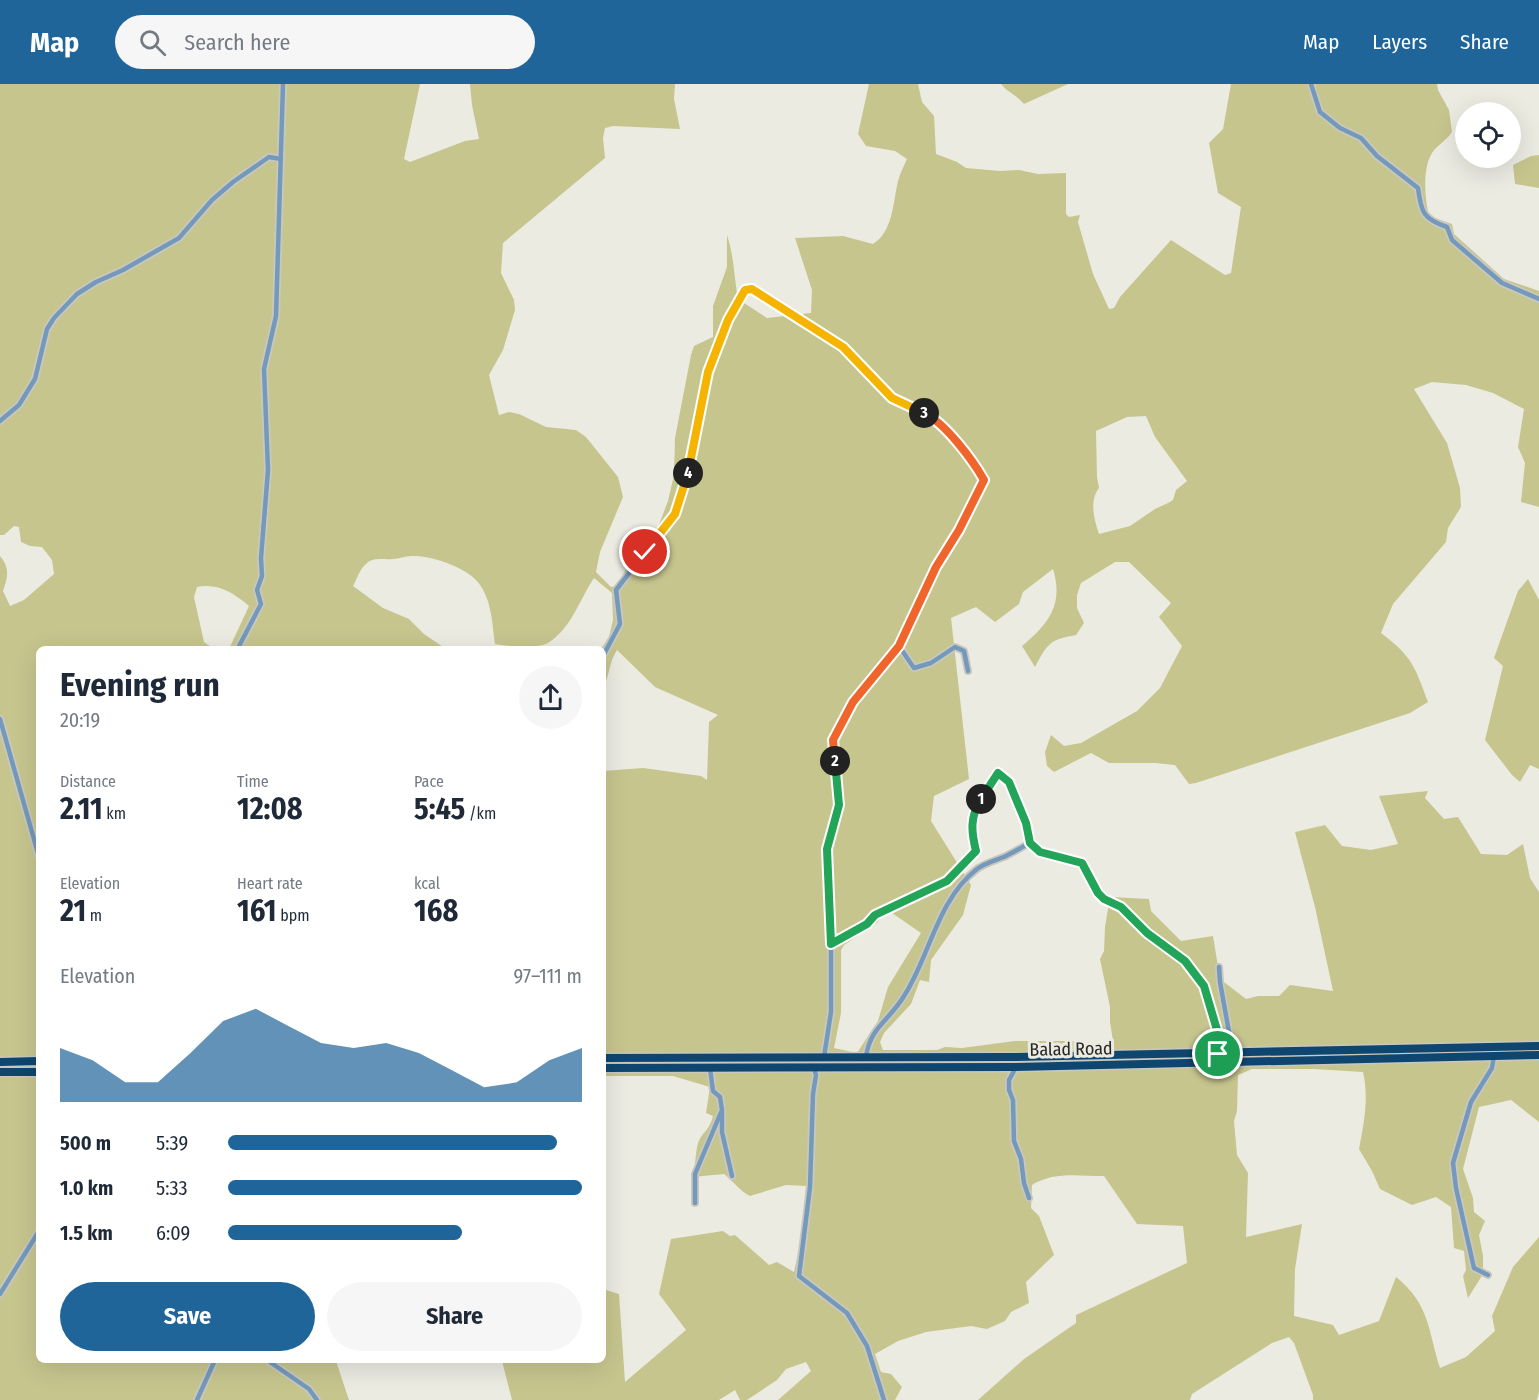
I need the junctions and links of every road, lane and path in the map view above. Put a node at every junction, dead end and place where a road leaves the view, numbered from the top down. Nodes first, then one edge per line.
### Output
1 (283, 84) edge
2 (1311, 84) edge
3 (281, 159) junction
4 (1539, 299) edge
5 (0, 421) edge
6 (239, 646) edge
7 (899, 646) junction
8 (606, 650) edge
9 (968, 671) dead end
10 (0, 719) edge
11 (1030, 843) junction
12 (36, 846) edge
13 (831, 944) junction
14 (1219, 967) dead end
15 (1220, 1040) junction
16 (1539, 1046) edge
17 (1539, 1055) edge
18 (1494, 1056) junction
19 (606, 1057) edge
20 (824, 1057) junction
21 (866, 1057) junction
22 (1217, 1058) junction
23 (36, 1061) edge
24 (0, 1062) edge
25 (1014, 1067) junction
26 (606, 1068) edge
27 (710, 1068) junction
28 (814, 1068) junction
29 (0, 1072) edge
30 (36, 1072) edge
31 (722, 1110) junction
32 (732, 1176) dead end
33 (1029, 1198) dead end
34 (694, 1203) dead end
35 (36, 1236) edge
36 (1488, 1275) dead end
37 (0, 1294) edge
38 (214, 1363) edge
39 (271, 1363) edge
40 (197, 1400) edge
41 (317, 1400) edge
42 (884, 1400) edge

1 - 3 street
2 - 4 street
3 - 5 street
3 - 6 street
7 - 8 street
7 - 9 street
7 - 13 street
10 - 12 street
11 - 13 street
11 - 15 street
11 - 21 street
13 - 20 street
14 - 15 street
15 - 22 street
16 - 22 highway, Balad Road
17 - 18 highway, Balad Road
18 - 22 highway, Balad Road
18 - 36 street
19 - 20 highway, Balad Road
20 - 21 highway, Balad Road
21 - 22 highway, Balad Road
22 - 25 highway, Balad Road
23 - 24 highway
25 - 28 highway, Balad Road
25 - 33 street
26 - 27 highway, Balad Road
27 - 28 highway, Balad Road
27 - 31 street
28 - 42 street
29 - 30 highway
31 - 32 street
31 - 34 street
35 - 37 street
38 - 40 street
39 - 41 street

